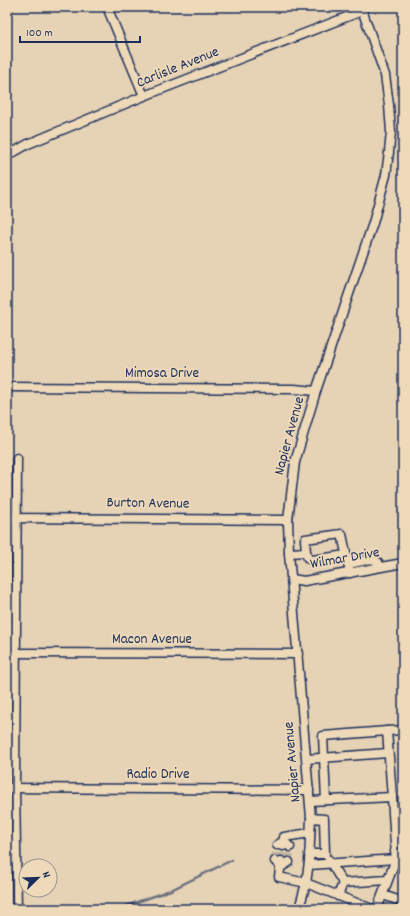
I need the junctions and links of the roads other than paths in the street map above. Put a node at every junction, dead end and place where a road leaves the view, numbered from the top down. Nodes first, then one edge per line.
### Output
1 (9, 7) edge
2 (107, 7) edge
3 (361, 9) edge
4 (7, 10) edge
5 (144, 96) junction
6 (7, 156) edge
7 (7, 387) edge
8 (316, 391) junction
9 (17, 458) dead end
10 (7, 518) edge
11 (17, 518) junction
12 (288, 520) junction
13 (306, 552) junction
14 (290, 553) junction
15 (346, 555) junction
16 (403, 563) edge
17 (348, 564) junction
18 (380, 567) junction
19 (350, 573) junction
20 (292, 579) junction
21 (7, 653) edge
22 (17, 653) junction
23 (298, 654) junction
24 (403, 730) edge
25 (387, 731) junction
26 (388, 753) junction
27 (324, 758) junction
28 (307, 759) junction
29 (11, 788) edge
30 (310, 790) junction
31 (392, 797) junction
32 (326, 800) junction
33 (310, 801) junction
34 (311, 818) junction
35 (310, 833) junction
36 (283, 845) tunnel mouth
37 (397, 853) edge
38 (309, 854) junction
39 (325, 854) junction
40 (281, 863) tunnel mouth
41 (331, 864) junction
42 (308, 865) junction
43 (387, 880) junction
44 (306, 883) junction
45 (343, 884) junction
46 (383, 894) junction
47 (338, 896) junction
48 (403, 902) edge
49 (17, 909) edge
50 (299, 909) edge
51 (372, 909) edge
52 (377, 909) edge

1 - 4 street
2 - 5 street
3 - 5 street, Carlisle Avenue
3 - 8 street, Napier Avenue
5 - 6 street, Carlisle Avenue
7 - 8 street, Mimosa Drive
8 - 12 street, Napier Avenue
9 - 11 street
10 - 11 street, Burton Avenue
11 - 12 street, Burton Avenue
11 - 22 street
12 - 14 street, Napier Avenue
13 - 14 street
13 - 15 street
13 - 15 street
14 - 20 street, Napier Avenue
15 - 17 street
16 - 18 street, Wilmar Drive
17 - 18 street
17 - 19 street
18 - 19 street, Wilmar Drive
19 - 20 street, Wilmar Drive
20 - 23 street, Napier Avenue
21 - 22 street, Macon Avenue
22 - 23 street, Macon Avenue
22 - 29 street
23 - 28 street, Napier Avenue
24 - 25 street
25 - 26 street
25 - 27 street
26 - 27 street
26 - 31 street
27 - 28 street
27 - 32 street
28 - 30 street, Napier Avenue
29 - 30 street, Radio Drive
29 - 49 street
30 - 33 street, Napier Avenue
31 - 32 street
31 - 37 street
32 - 33 street
33 - 34 street, Napier Avenue
34 - 35 street, Napier Avenue
34 - 39 street
35 - 36 street
35 - 38 street, Napier Avenue
37 - 41 street
37 - 43 street
38 - 39 street
38 - 42 street, Napier Avenue
39 - 41 street
40 - 44 street
41 - 42 street
41 - 45 street
42 - 44 street, Napier Avenue
43 - 45 street
43 - 46 street
44 - 47 street
44 - 50 street, Napier Avenue
45 - 47 street
46 - 48 street
46 - 52 street
47 - 51 street

